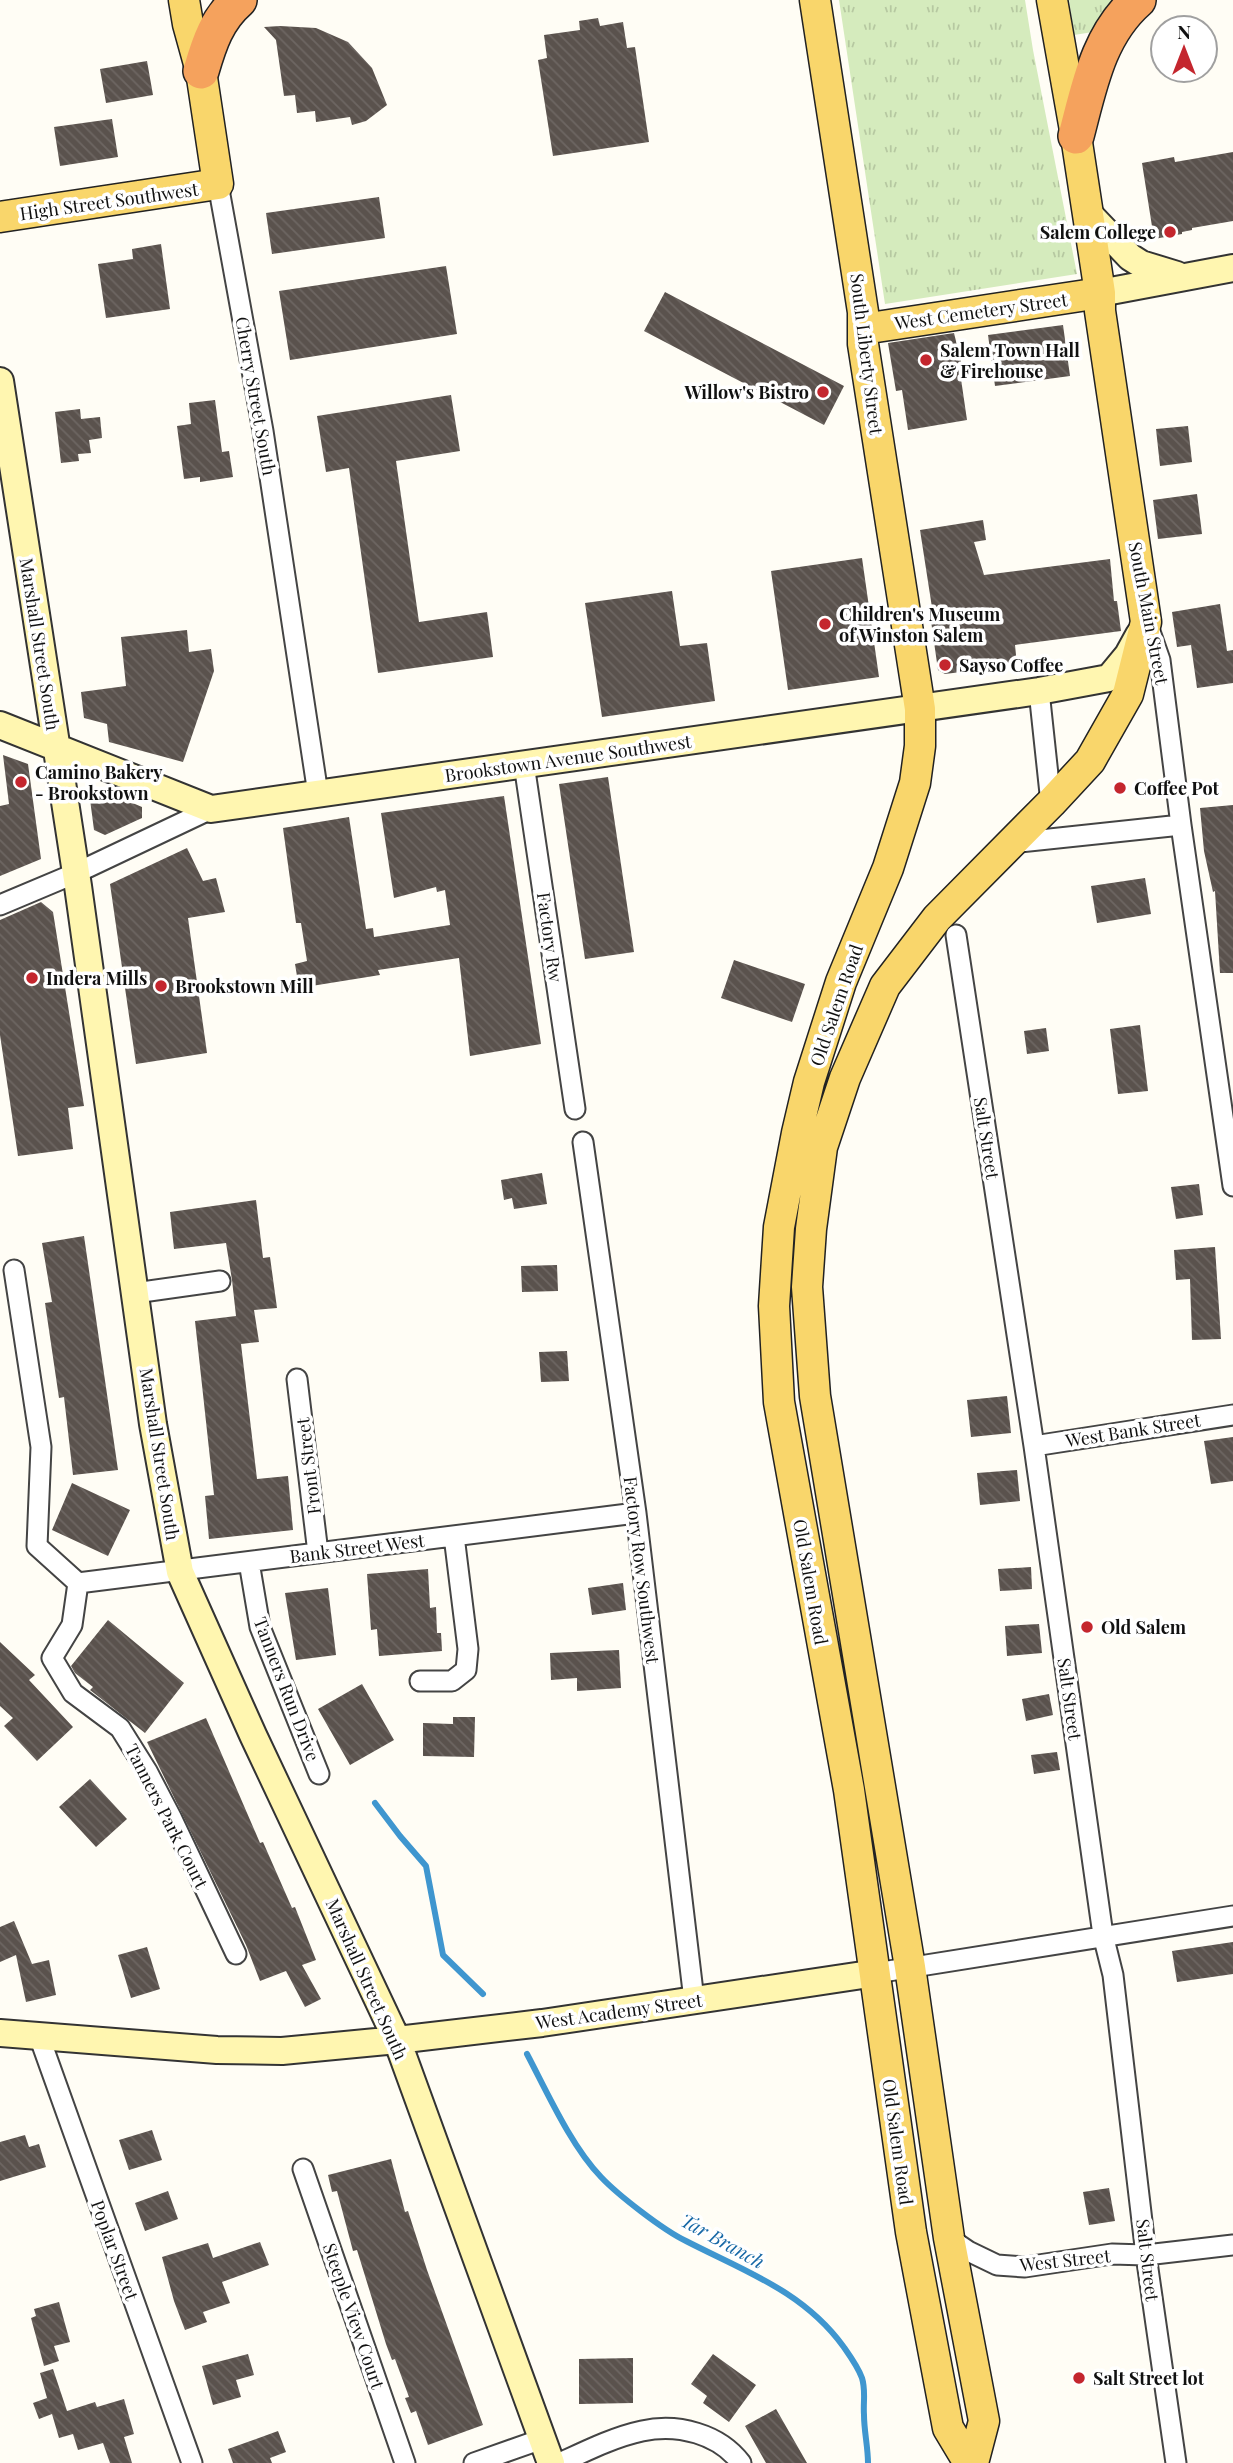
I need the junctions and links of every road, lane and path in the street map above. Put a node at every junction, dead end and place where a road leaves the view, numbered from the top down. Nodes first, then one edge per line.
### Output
1 (184, 0) edge
2 (239, 0) edge
3 (815, 0) edge
4 (1052, 0) edge
5 (1138, 0) edge
6 (201, 71) junction
7 (1076, 136) junction
8 (218, 184) junction
9 (1088, 213) junction
10 (0, 217) edge
11 (1233, 268) edge
12 (1182, 276) junction
13 (1100, 293) junction
14 (863, 329) junction
15 (0, 380) edge
16 (1146, 622) junction
17 (1039, 691) junction
18 (920, 709) junction
19 (0, 724) edge
20 (55, 748) junction
21 (524, 764) junction
22 (318, 794) junction
23 (1051, 803) junction
24 (211, 808) junction
25 (1181, 825) junction
26 (1011, 843) junction
27 (76, 873) junction
28 (0, 905) edge
29 (956, 935) dead end
30 (575, 1109) dead end
31 (583, 1142) dead end
32 (1233, 1186) edge
33 (15, 1270) dead end
34 (220, 1281) dead end
35 (135, 1293) junction
36 (297, 1379) dead end
37 (1233, 1415) edge
38 (1034, 1446) junction
39 (636, 1513) junction
40 (454, 1536) junction
41 (318, 1553) junction
42 (249, 1562) junction
43 (180, 1572) junction
44 (78, 1583) junction
45 (420, 1681) dead end
46 (319, 1773) dead end
47 (1233, 1916) edge
48 (1103, 1935) junction
49 (236, 1954) dead end
50 (910, 1967) junction
51 (876, 1973) junction
52 (694, 2000) junction
53 (0, 2033) edge
54 (39, 2036) junction
55 (397, 2040) junction
56 (303, 2169) dead end
57 (949, 2238) junction
58 (1233, 2245) edge
59 (1146, 2255) junction
60 (547, 2451) edge
61 (192, 2463) edge
62 (405, 2463) edge
63 (474, 2463) edge
64 (560, 2463) edge
65 (741, 2463) edge
66 (971, 2463) edge
67 (1176, 2463) edge

1 - 6 main road, Cherry Street South
2 - 6 highway
3 - 14 main road, South Liberty Street
4 - 7 main road, South Main Street
5 - 7 highway
6 - 8 main road, Cherry Street South
7 - 9 main road, South Main Street
8 - 10 main road, High Street Southwest
8 - 22 street, Cherry Street South
9 - 12 street
9 - 13 main road, South Main Street
11 - 12 street
12 - 13 street
13 - 14 main road, West Cemetery Street
13 - 16 main road, South Main Street
14 - 18 main road, South Liberty Street
15 - 20 street, Marshall Street South
16 - 17 street, Brookstown Avenue Southwest
16 - 23 main road, Old Salem Road
16 - 25 street, South Main Street
17 - 18 street, Brookstown Avenue Southwest
17 - 23 street
18 - 21 street, Brookstown Avenue Southwest
18 - 51 main road, Old Salem Road
19 - 20 street, Brookstown Avenue Southwest
20 - 24 street, Brookstown Avenue Southwest
20 - 27 street, Marshall Street South
21 - 22 street, Brookstown Avenue Southwest
21 - 30 street, Factory Rw
22 - 24 street, Brookstown Avenue Southwest
23 - 26 main road, Old Salem Road
24 - 27 street
25 - 26 street
25 - 32 street, South Main Street
26 - 50 main road, Old Salem Road
27 - 28 street
27 - 35 street, Marshall Street South
29 - 38 street, Salt Street
31 - 39 street, Factory Row Southwest
33 - 44 street
34 - 35 street
35 - 43 street, Marshall Street South
36 - 41 street, Front Street
37 - 38 street, West Bank Street
38 - 48 street, Salt Street
39 - 40 street, Bank Street West
39 - 52 street, Factory Row Southwest
40 - 41 street, Bank Street West
40 - 45 street
41 - 42 street, Bank Street West
42 - 43 street, Bank Street West
42 - 46 street, Tanners Run Drive
43 - 44 street, Bank Street West
43 - 55 street, Marshall Street South
44 - 49 street, Tanners Park Court
47 - 48 street, West Academy Street
48 - 50 street, West Academy Street
48 - 59 street, Salt Street
50 - 51 street, West Academy Street
50 - 57 main road, Old Salem Road
51 - 52 street, West Academy Street
51 - 66 main road, Old Salem Road
52 - 55 street, West Academy Street
53 - 54 street, West Academy Street
54 - 55 street, West Academy Street
54 - 61 street, Poplar Street
55 - 60 street, Marshall Street South
56 - 62 street, Steeple View Court
57 - 59 street, West Street
57 - 66 main road, Old Salem Road
58 - 59 street, West Street
59 - 67 street, Salt Street
60 - 63 street
64 - 65 street

